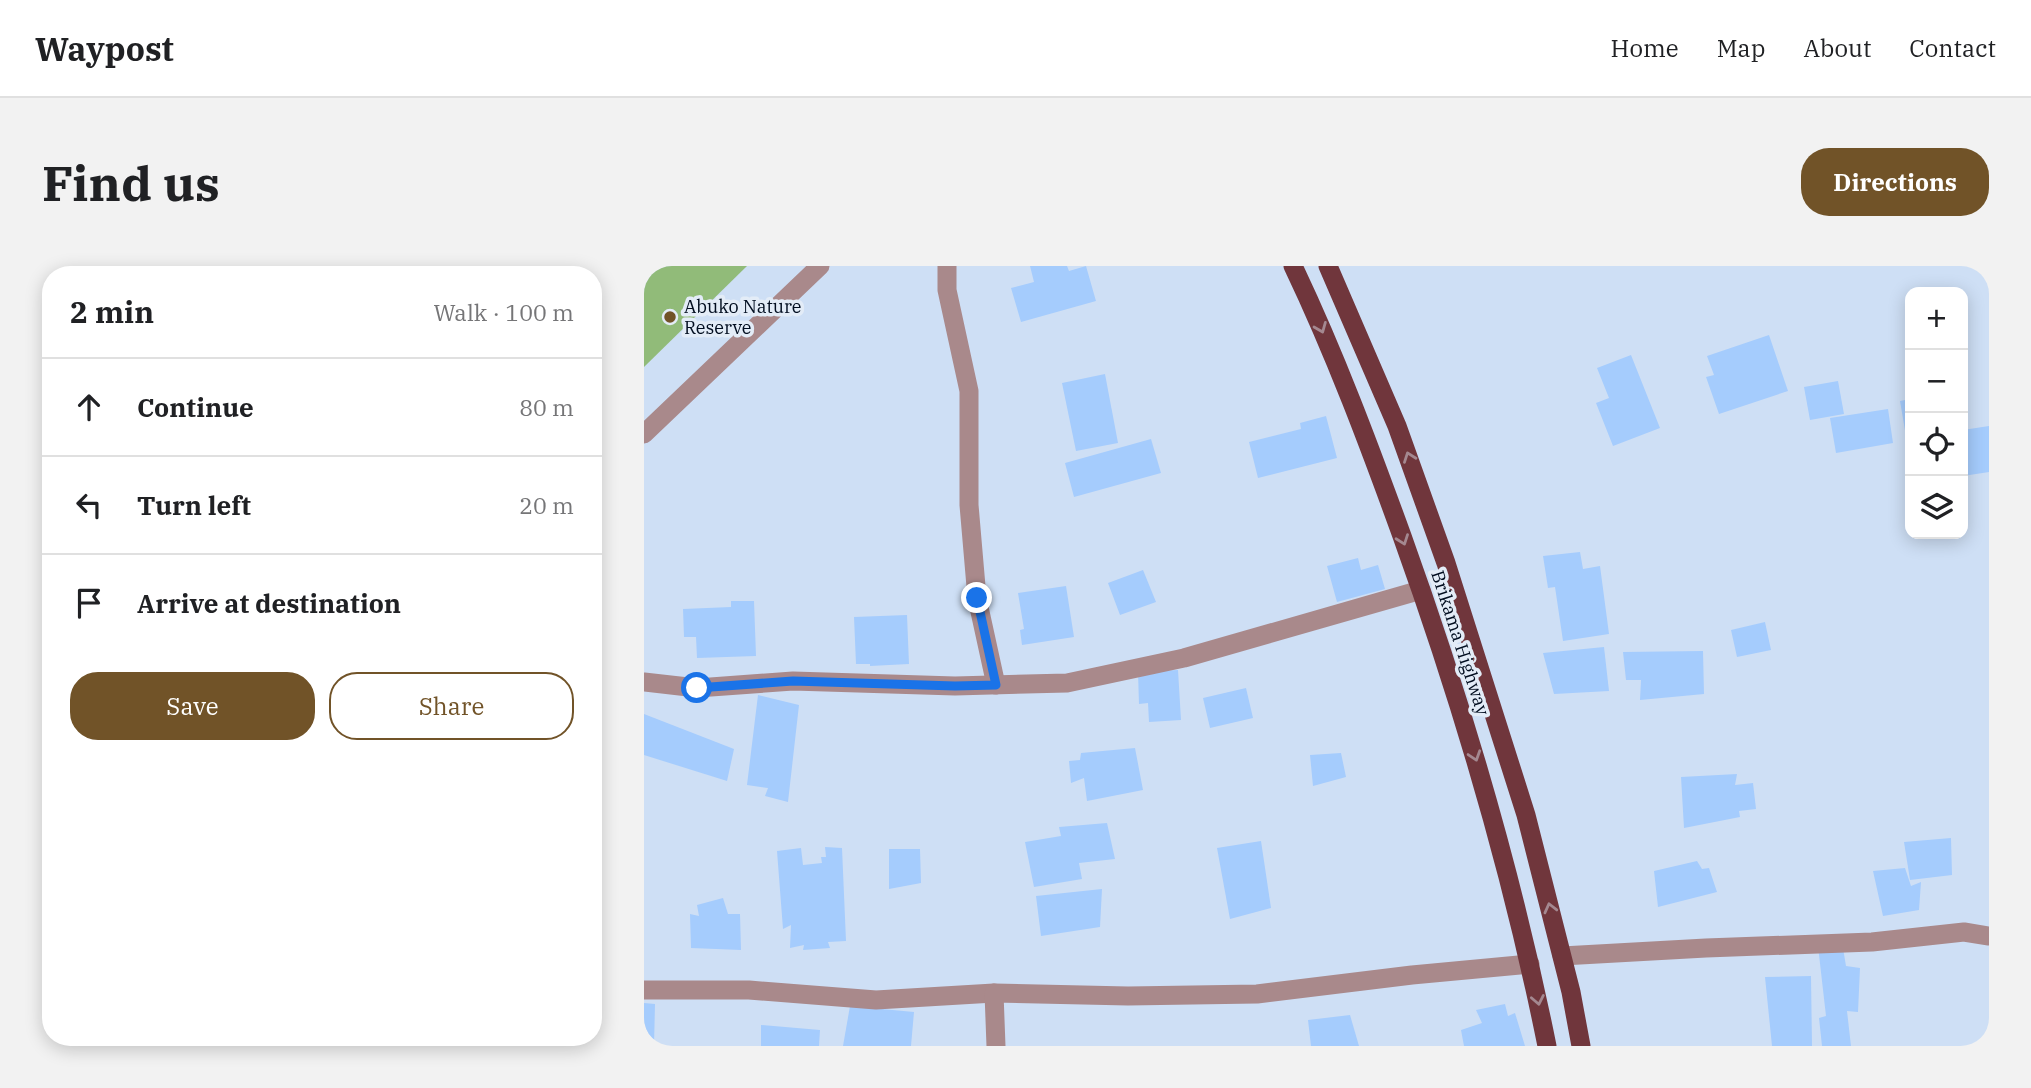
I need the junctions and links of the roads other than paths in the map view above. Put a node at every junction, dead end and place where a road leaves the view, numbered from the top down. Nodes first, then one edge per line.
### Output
1 (820, 266) edge
2 (947, 266) edge
3 (1293, 266) edge
4 (1328, 266) edge
5 (644, 434) edge
6 (1421, 590) junction
7 (644, 682) edge
8 (996, 685) junction
9 (1989, 936) edge
10 (1562, 956) junction
11 (1531, 964) junction
12 (644, 990) edge
13 (994, 993) junction
14 (996, 1046) edge
15 (1547, 1046) edge
16 (1581, 1046) edge

1 - 5 street
2 - 8 street
3 -> 6 highway, Brikama Highway
10 -> 4 highway, Brikama Highway
6 - 8 street
6 -> 11 highway, Brikama Highway
7 - 8 street
9 - 10 street
10 - 16 highway, Brikama Highway
11 - 13 street
11 -> 15 highway, Brikama Highway
12 - 13 street
13 - 14 street

